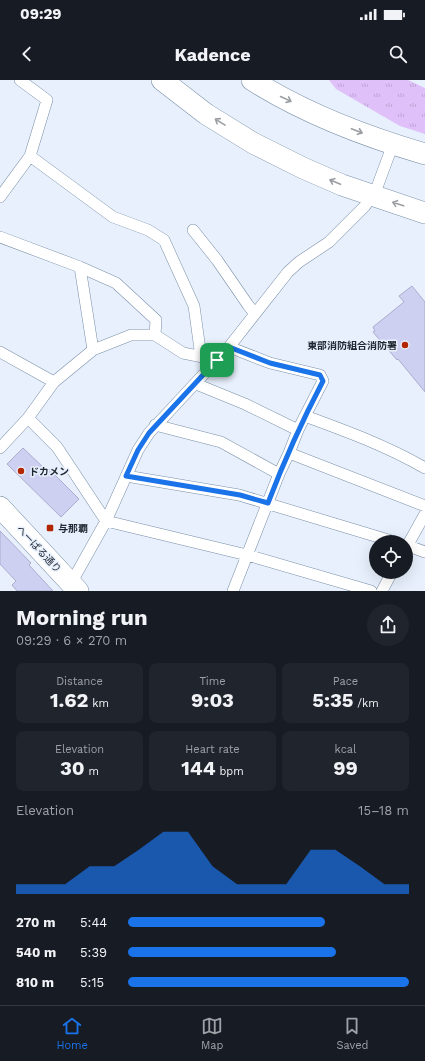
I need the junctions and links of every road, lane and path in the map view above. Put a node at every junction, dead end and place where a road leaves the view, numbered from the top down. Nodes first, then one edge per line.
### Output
1 (20, 80) edge
2 (162, 80) edge
3 (252, 80) edge
4 (393, 144) junction
5 (425, 154) edge
6 (30, 156) junction
7 (372, 196) junction
8 (0, 197) edge
9 (425, 213) edge
10 (193, 230) dead end
11 (0, 237) edge
12 (80, 267) junction
13 (255, 314) junction
14 (154, 335) junction
15 (229, 347) junction
16 (93, 350) junction
17 (0, 352) edge
18 (201, 357) junction
19 (217, 360) junction
20 (54, 382) junction
21 (196, 384) junction
22 (305, 416) junction
23 (28, 418) junction
24 (155, 426) junction
25 (298, 430) junction
26 (0, 448) edge
27 (289, 453) junction
28 (425, 468) edge
29 (279, 474) junction
30 (126, 476) junction
31 (268, 503) junction
32 (425, 506) edge
33 (0, 507) edge
34 (425, 514) edge
35 (106, 521) junction
36 (372, 535) edge
37 (413, 535) edge
38 (413, 548) edge
39 (425, 552) edge
40 (247, 555) junction
41 (388, 579) edge
42 (72, 588) edge
43 (233, 591) edge
44 (371, 591) edge
45 (382, 591) edge

1 - 6 street
7 -> 2 highway
3 -> 4 highway
4 - 5 highway
4 - 7 street
6 - 8 street
6 - 18 street
9 -> 7 highway
7 - 13 street
10 - 13 street
11 - 12 street
12 - 14 street
12 - 16 street
13 - 15 street
14 - 16 street
14 - 18 street
15 - 19 street
15 - 22 street
16 - 20 street
17 - 20 street
18 - 19 street
19 - 21 street
20 - 23 street
21 - 24 street
21 - 25 street
22 - 25 street
22 - 28 street
23 - 26 street
23 - 35 street
24 - 29 street
24 - 30 street
25 - 27 street
27 - 29 street
27 - 32 street
29 - 31 street
30 - 31 street
30 - 35 street
31 - 36 street
31 - 40 street
33 - 42 highway, へーばる通り
34 - 37 street
35 - 40 street
35 - 42 street
38 - 39 street
40 - 43 street
40 - 44 street
41 - 45 street

